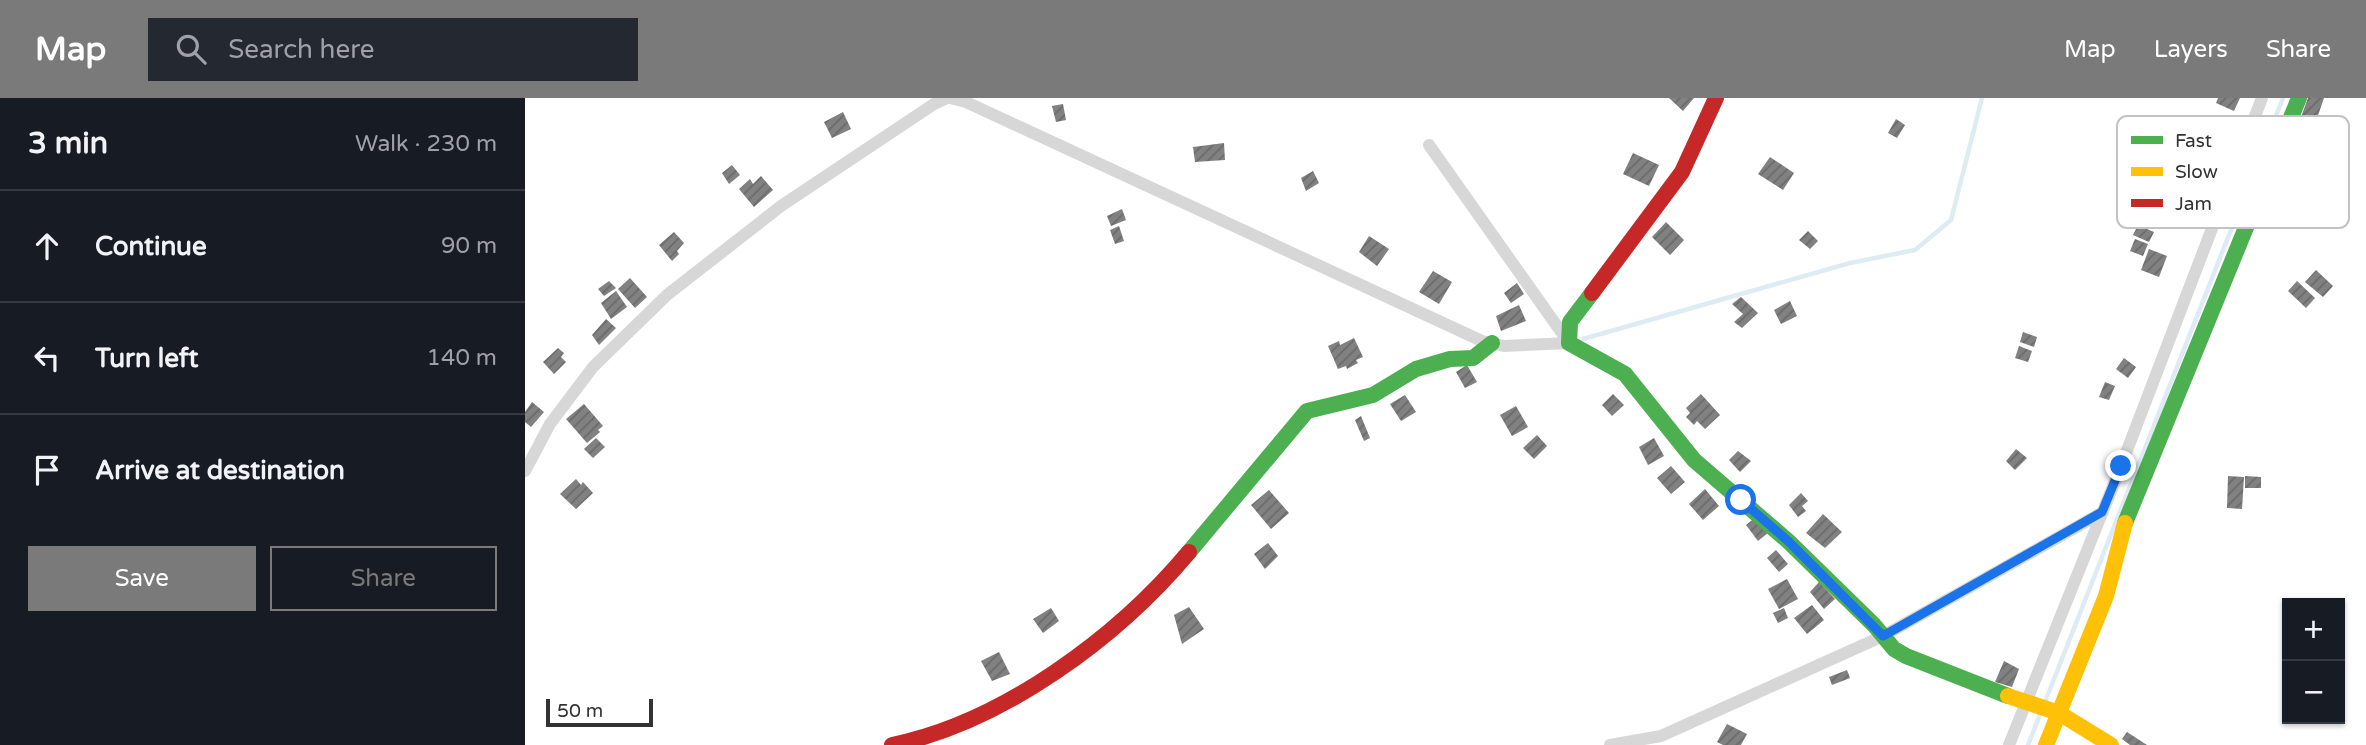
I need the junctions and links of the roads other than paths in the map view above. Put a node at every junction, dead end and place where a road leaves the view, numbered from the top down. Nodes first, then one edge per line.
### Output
1 (949, 98) edge
2 (1716, 98) edge
3 (2262, 98) edge
4 (2299, 98) edge
5 (2255, 116) edge
6 (2292, 116) edge
7 (1429, 145) dead end
8 (2212, 228) edge
9 (2246, 228) edge
10 (1492, 343) junction
11 (1569, 343) junction
12 (525, 471) edge
13 (2102, 512) junction
14 (1883, 636) junction
15 (2028, 703) junction
16 (2059, 713) junction
17 (892, 745) edge
18 (1610, 745) edge
19 (2009, 745) edge
20 (2046, 745) edge
21 (2111, 745) edge

1 - 10 street
1 - 12 street
2 - 11 street
3 - 5 street
4 - 6 street
7 - 11 street
8 - 13 street
9 - 16 street
10 - 11 street
10 - 17 street
11 - 14 street
13 - 14 street
13 - 15 street
14 - 15 street
14 - 18 street
15 - 16 street
15 - 19 street
16 - 20 street
16 - 21 street

